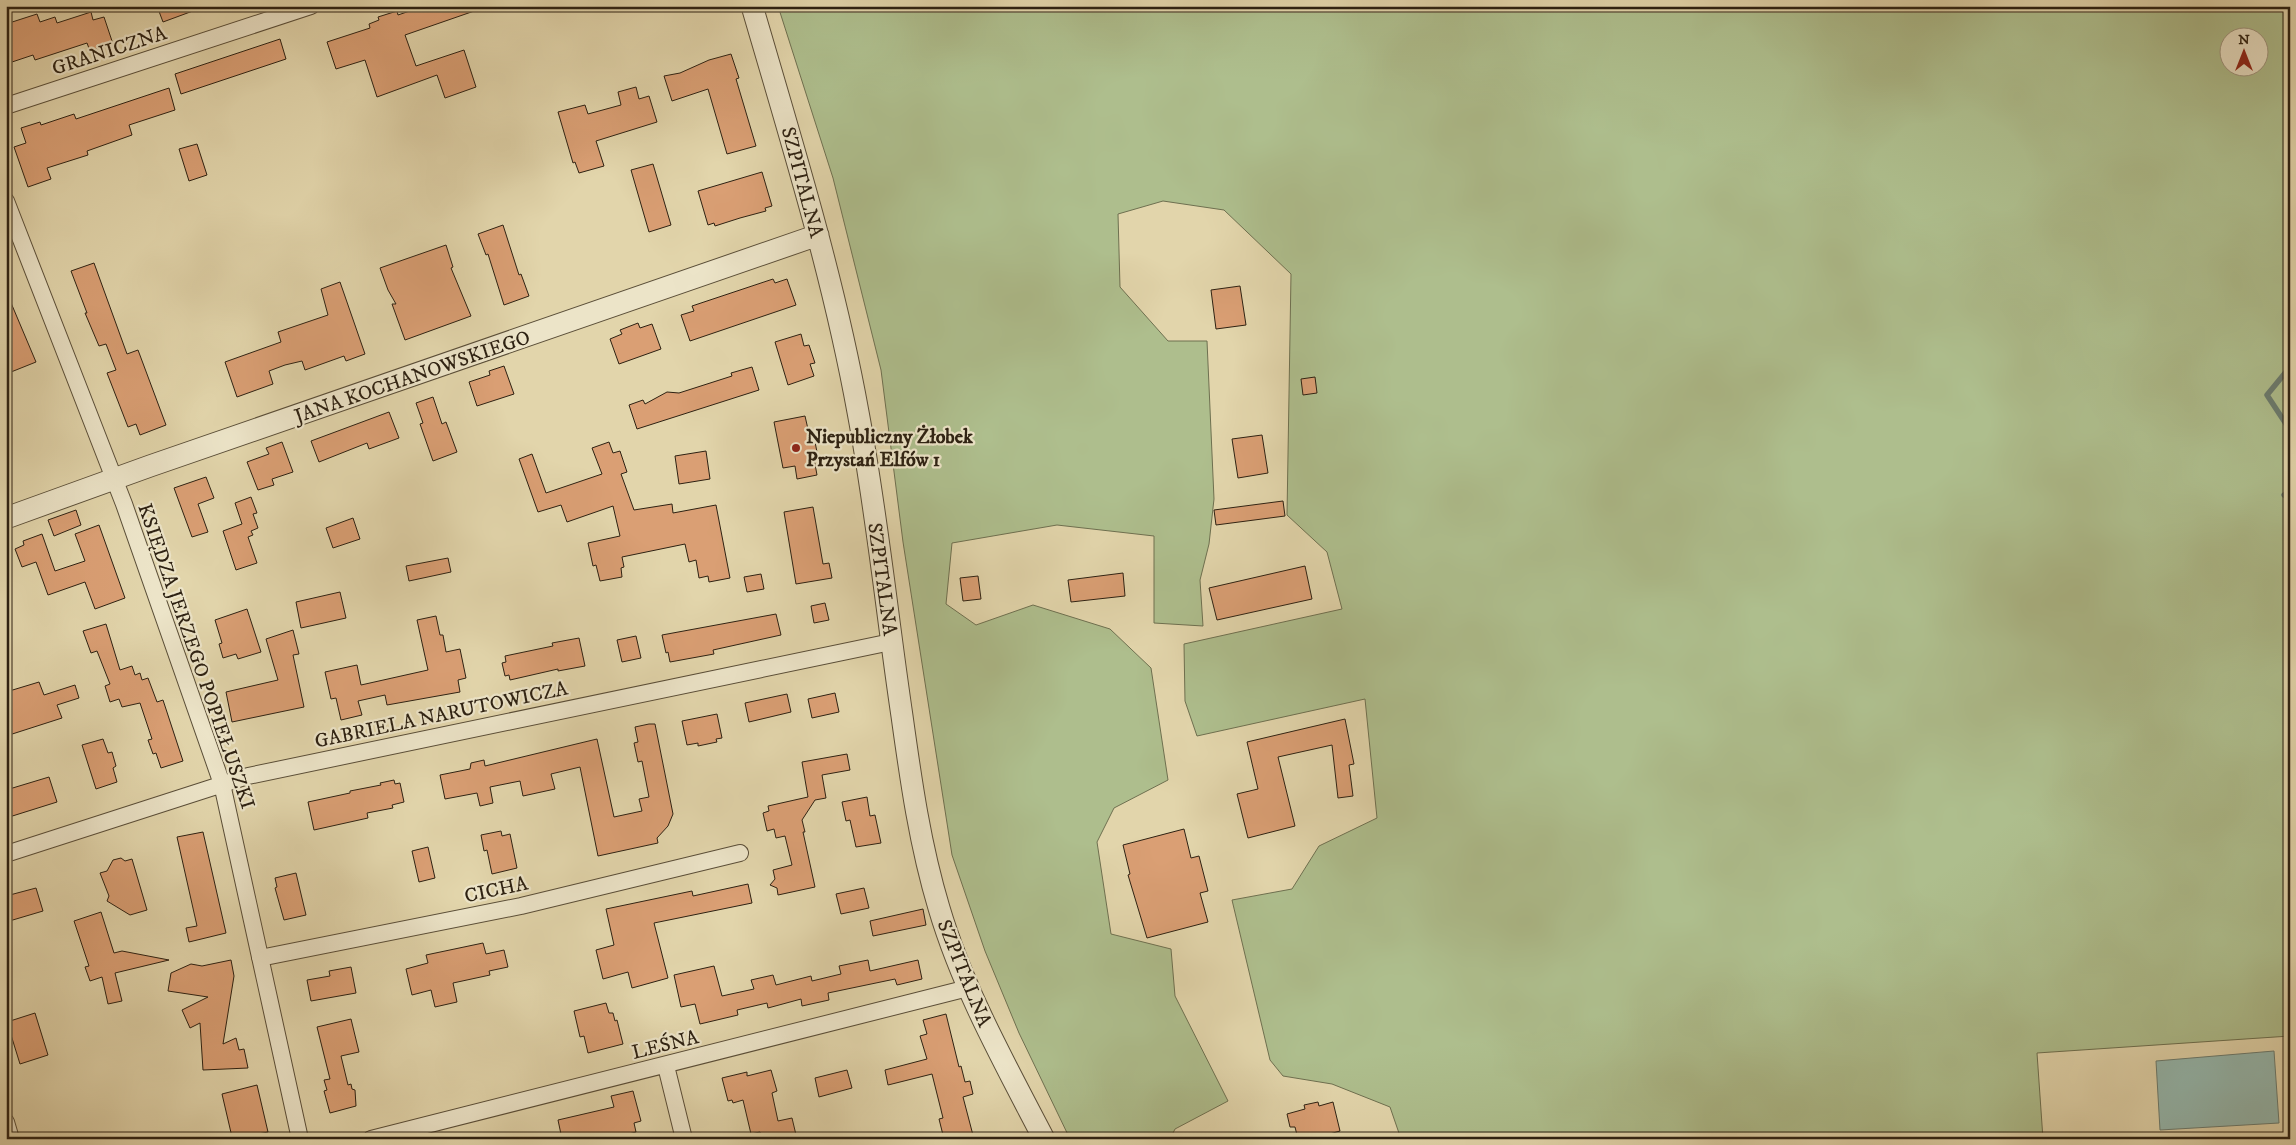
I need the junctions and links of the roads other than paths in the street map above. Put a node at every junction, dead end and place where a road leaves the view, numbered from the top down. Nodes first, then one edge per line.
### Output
1 (312, 6) edge
2 (752, 6) edge
3 (6, 106) edge
4 (6, 200) edge
5 (818, 235) junction
6 (114, 479) junction
7 (6, 518) edge
8 (891, 642) junction
9 (222, 784) junction
10 (740, 853) dead end
11 (6, 854) edge
12 (260, 958) junction
13 (968, 988) junction
14 (666, 1066) junction
15 (6, 1122) edge
16 (11, 1139) edge
17 (300, 1139) edge
18 (371, 1139) edge
19 (684, 1139) edge
20 (1044, 1139) edge

1 - 3 street, GRANICZNA
2 - 5 street, SZPITALNA
4 - 6 street, KSIĘDZA JERZEGO POPIEŁUSZKI
5 - 6 street, JANA KOCHANOWSKIEGO
5 - 8 street, SZPITALNA
6 - 7 street, JANA KOCHANOWSKIEGO
6 - 9 street, KSIĘDZA JERZEGO POPIEŁUSZKI
8 - 9 street, GABRIELA NARUTOWICZA
8 - 13 street, SZPITALNA
9 - 11 street, GABRIELA NARUTOWICZA
9 - 12 street, KSIĘDZA JERZEGO POPIEŁUSZKI
10 - 12 street, CICHA
12 - 17 street, KSIĘDZA JERZEGO POPIEŁUSZKI
13 - 14 street, LEŚNA
13 - 20 street, SZPITALNA
14 - 18 street, LEŚNA
14 - 19 street
15 - 16 street

